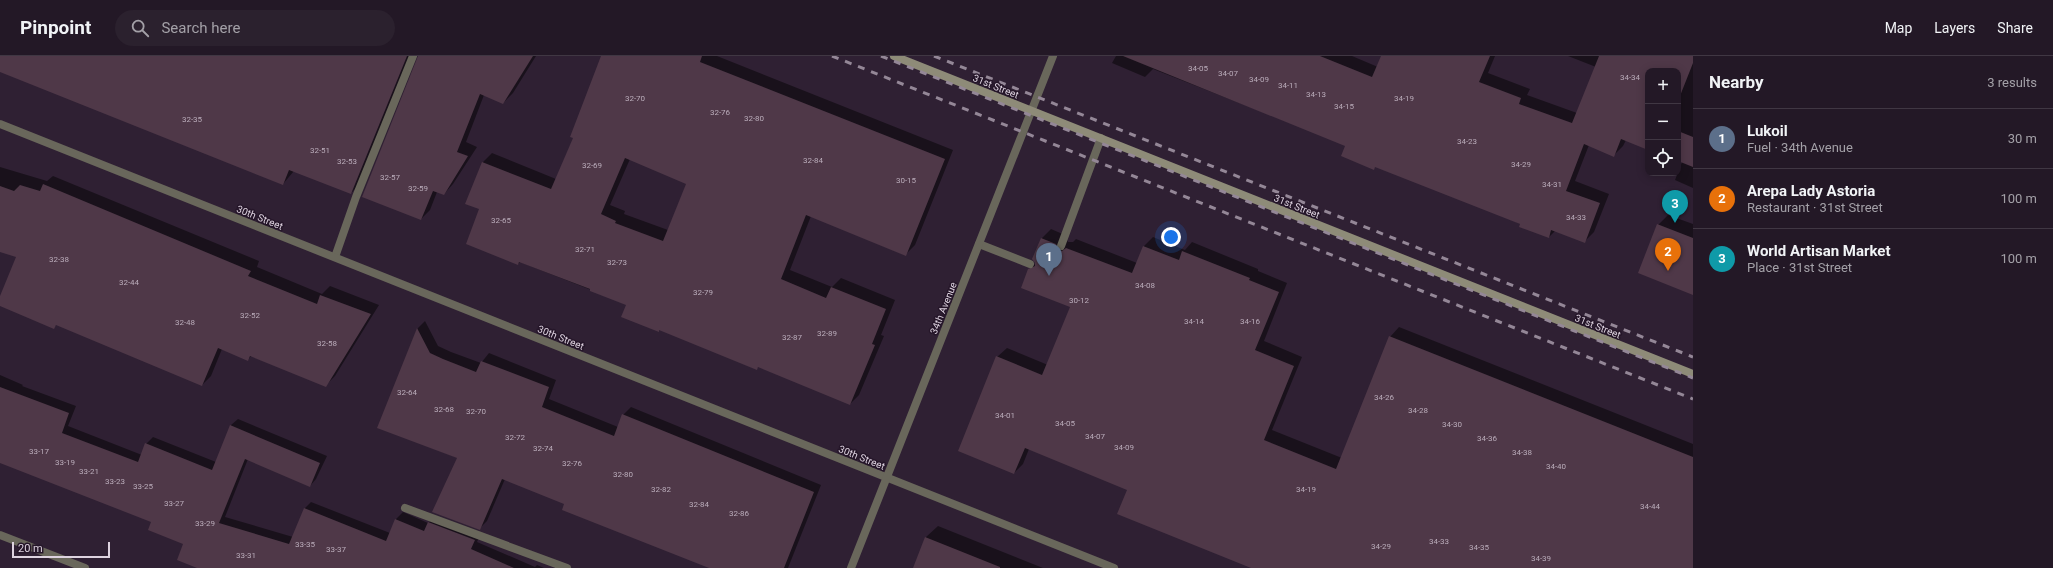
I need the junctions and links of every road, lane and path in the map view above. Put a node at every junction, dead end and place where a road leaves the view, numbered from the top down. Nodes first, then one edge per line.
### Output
1 (413, 56) edge
2 (894, 56) edge
3 (1053, 56) edge
4 (1031, 110) junction
5 (0, 124) edge
6 (1101, 138) junction
7 (979, 244) junction
8 (1061, 246) dead end
9 (335, 257) junction
10 (1030, 264) dead end
11 (1693, 374) edge
12 (887, 477) junction
13 (405, 508) dead end
14 (0, 535) edge
15 (85, 568) edge
16 (566, 568) edge
17 (851, 568) edge
18 (1114, 568) edge

1 - 9 street
2 - 4 main road, 31st Street
3 - 4 street, 34th Avenue
4 - 6 main road, 31st Street
4 - 7 street, 34th Avenue
5 - 9 street, 30th Street
6 - 8 street
6 - 11 main road, 31st Street
7 - 10 street
7 - 12 street, 34th Avenue
9 - 12 street, 30th Street
12 - 17 street, 34th Avenue
12 - 18 street, 30th Street
13 - 16 street
14 - 15 street

